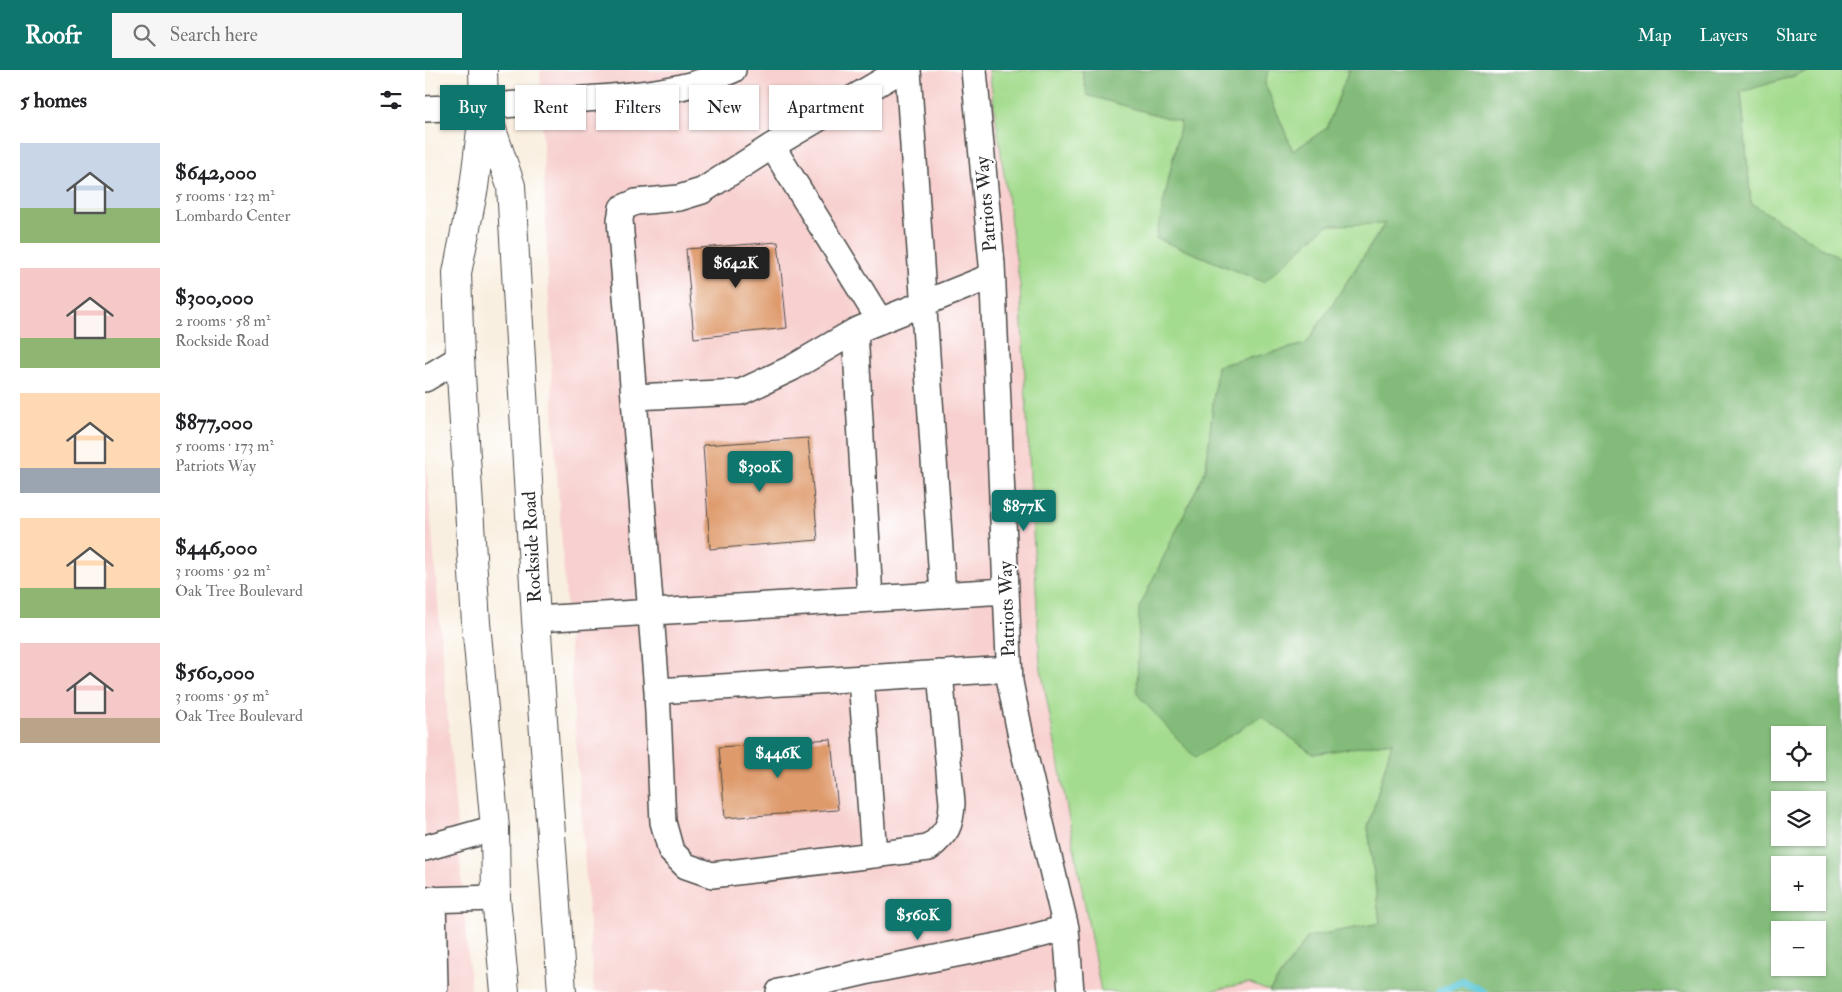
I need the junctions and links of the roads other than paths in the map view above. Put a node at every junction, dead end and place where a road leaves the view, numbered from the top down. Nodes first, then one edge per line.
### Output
1 (483, 70) edge
2 (733, 70) edge
3 (901, 70) edge
4 (908, 70) edge
5 (974, 70) edge
6 (483, 85) edge
7 (505, 105) edge
8 (440, 108) edge
9 (425, 109) edge
10 (481, 130) edge
11 (492, 130) edge
12 (772, 146) junction
13 (993, 276) junction
14 (923, 304) junction
15 (880, 321) junction
16 (855, 331) junction
17 (460, 358) junction
18 (425, 379) edge
19 (634, 397) junction
20 (1006, 591) junction
21 (943, 595) junction
22 (870, 599) junction
23 (651, 612) junction
24 (536, 619) junction
25 (1009, 669) junction
26 (940, 673) junction
27 (861, 678) junction
28 (657, 691) junction
29 (495, 828) junction
30 (425, 848) edge
31 (874, 854) junction
32 (496, 898) junction
33 (429, 900) edge
34 (1066, 928) junction
35 (432, 992) edge
36 (505, 992) edge
37 (562, 992) edge
38 (779, 992) edge
39 (1071, 992) edge

1 - 6 main road, Rockside Road
2 - 7 street
3 - 12 street
4 - 14 street
5 - 13 street, Patriots Way
8 - 9 street
10 - 17 main road, Rockside Road
11 - 24 main road, Rockside Road
12 - 15 street
12 - 19 street
13 - 14 street
13 - 20 street, Patriots Way
14 - 15 street
14 - 21 street
15 - 16 street
16 - 19 street
16 - 22 street
17 - 18 street
17 - 29 main road, Rockside Road
19 - 23 street
20 - 21 street
20 - 25 street, Patriots Way
21 - 22 street
22 - 23 street
23 - 24 street
23 - 28 street
24 - 37 main road, Rockside Road
25 - 26 street
25 - 34 street, Patriots Way
26 - 27 street
26 - 31 street
27 - 28 street
27 - 31 street
28 - 31 street
29 - 30 street
29 - 32 main road, Rockside Road
32 - 33 street
32 - 36 main road, Rockside Road
33 - 35 street
34 - 38 street
34 - 39 street, Patriots Way

